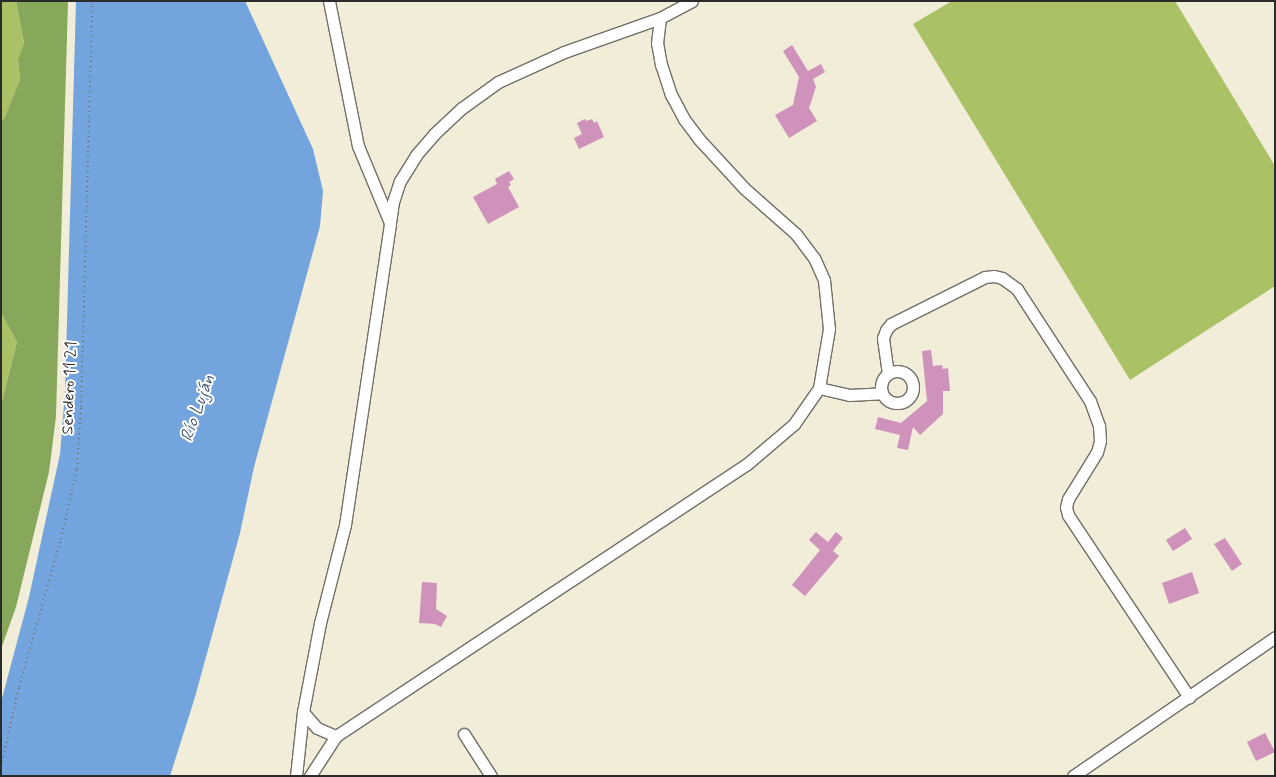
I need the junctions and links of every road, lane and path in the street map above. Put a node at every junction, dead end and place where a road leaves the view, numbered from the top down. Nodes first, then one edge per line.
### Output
1 (92, 1) edge
2 (329, 1) edge
3 (692, 1) edge
4 (660, 18) junction
5 (390, 223) junction
6 (888, 374) junction
7 (819, 388) junction
8 (882, 393) junction
9 (1275, 637) edge
10 (1189, 697) junction
11 (303, 712) junction
12 (464, 734) dead end
13 (336, 736) junction
14 (1, 767) edge
15 (296, 776) edge
16 (310, 776) edge
17 (491, 776) edge
18 (1072, 776) edge

1 - 14 path, Sendero 11 21
2 - 5 street
3 - 4 street
4 - 5 street
4 - 7 street
5 - 11 street
6 - 8 street
6 - 8 street
6 - 10 street
7 - 8 street
7 - 13 street
9 - 10 street
10 - 18 street
11 - 13 street
11 - 15 street
12 - 17 street
13 - 16 street

